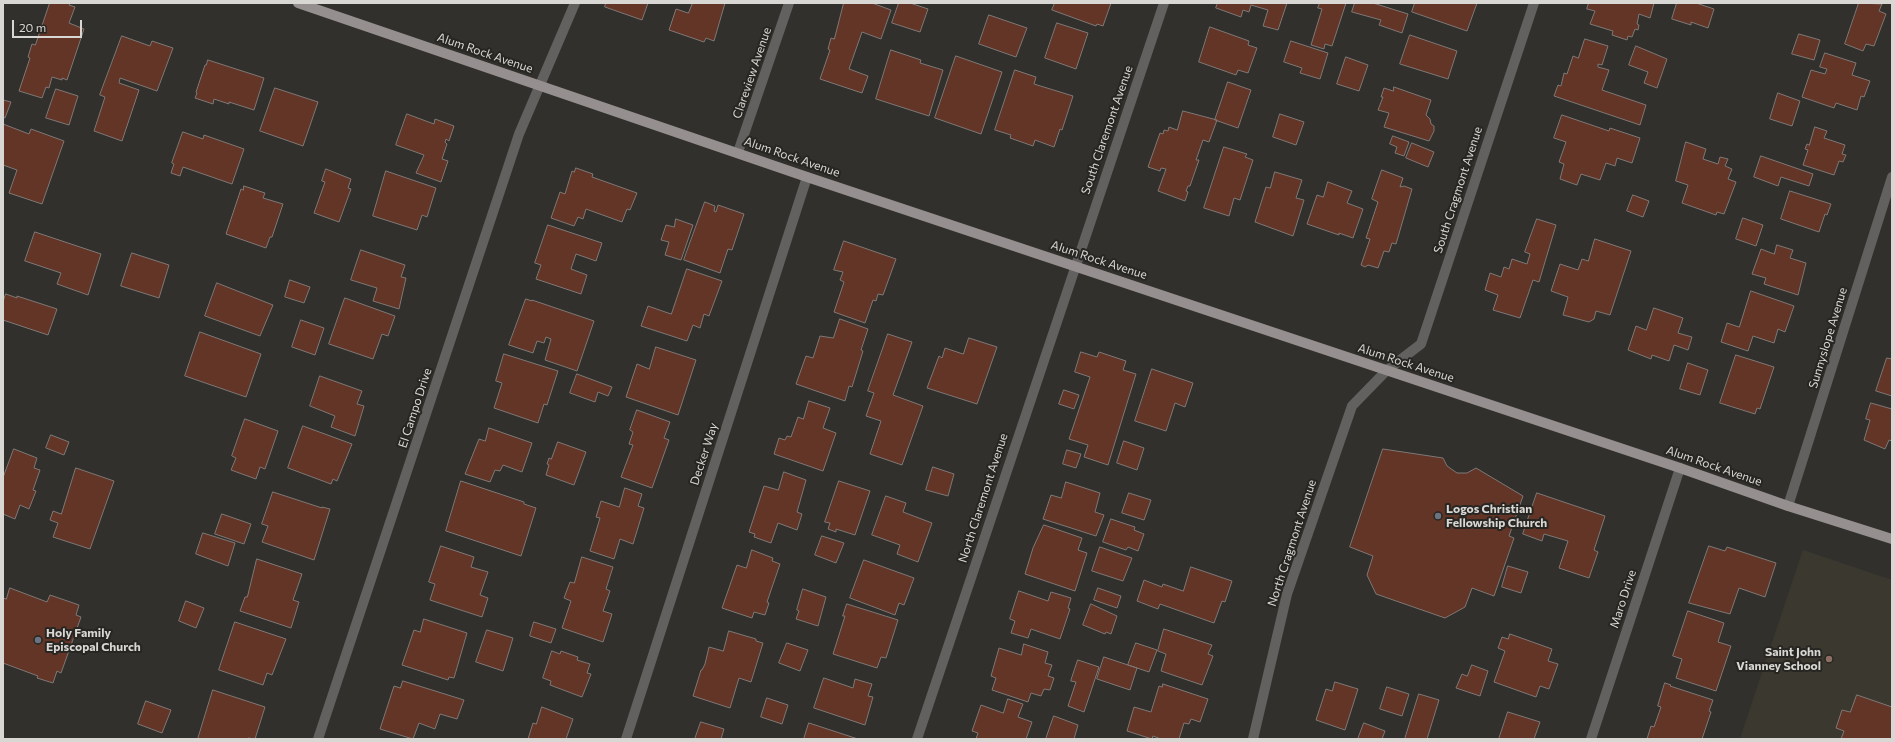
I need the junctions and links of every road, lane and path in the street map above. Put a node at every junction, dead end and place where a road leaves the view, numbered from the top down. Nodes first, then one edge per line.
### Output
1 (298, 3) edge
2 (575, 3) edge
3 (789, 3) edge
4 (1164, 3) edge
5 (1534, 3) edge
6 (540, 86) junction
7 (738, 152) junction
8 (807, 177) junction
9 (1892, 177) edge
10 (1075, 265) junction
11 (1387, 370) junction
12 (1680, 468) junction
13 (1788, 506) junction
14 (1892, 539) edge
15 (318, 739) edge
16 (626, 739) edge
17 (917, 739) edge
18 (1253, 739) edge
19 (1591, 739) edge

1 - 6 main road, Alum Rock Avenue
2 - 6 street, El Campo Drive
3 - 7 street, Clareview Avenue
4 - 10 street, South Claremont Avenue
5 - 11 street, South Cragmont Avenue
6 - 7 main road, Alum Rock Avenue
6 - 15 street, El Campo Drive
7 - 8 main road, Alum Rock Avenue
8 - 10 main road, Alum Rock Avenue
8 - 16 street, Decker Way
9 - 13 street, Sunnyslope Avenue
10 - 11 main road, Alum Rock Avenue
10 - 17 street, North Claremont Avenue
11 - 12 main road, Alum Rock Avenue
11 - 18 street, North Cragmont Avenue
12 - 13 main road, Alum Rock Avenue
12 - 19 street, Maro Drive
13 - 14 main road, Alum Rock Avenue

